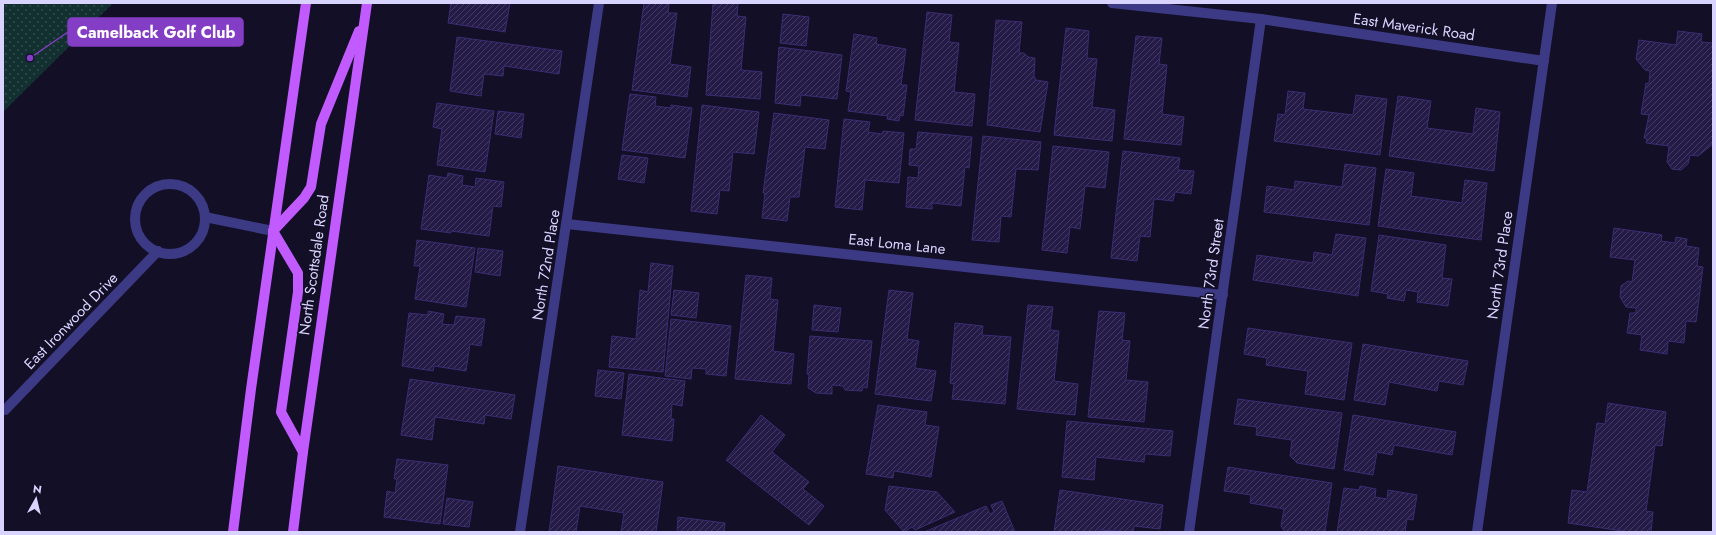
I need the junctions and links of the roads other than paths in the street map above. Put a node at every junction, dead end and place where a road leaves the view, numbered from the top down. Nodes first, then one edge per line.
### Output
1 (306, 3) edge
2 (367, 3) edge
3 (599, 3) edge
4 (1112, 3) edge
5 (1552, 3) edge
6 (365, 17) junction
7 (1261, 19) junction
8 (1544, 61) junction
9 (205, 217) junction
10 (567, 224) junction
11 (274, 231) junction
12 (158, 251) junction
13 (1223, 295) junction
14 (5, 410) dead end
15 (302, 452) junction
16 (233, 532) edge
17 (293, 532) edge
18 (520, 532) edge
19 (1189, 532) edge
20 (1477, 532) edge

1 - 11 main road
2 - 6 main road, North Scottsdale Road
3 - 10 street, North 72nd Place
4 - 7 street, East Maverick Road
5 - 8 street, North 73rd Place
6 - 11 main road
6 - 15 main road, North Scottsdale Road
7 - 8 street, East Maverick Road
7 - 13 street, North 73rd Street
8 - 20 street, North 73rd Place
9 - 11 street
9 - 12 street
9 - 12 street
10 - 13 street, East Loma Lane
10 - 18 street, North 72nd Place
11 - 15 main road
11 - 16 main road
12 - 14 street, East Ironwood Drive
13 - 19 street, North 73rd Street
15 - 17 main road, North Scottsdale Road

